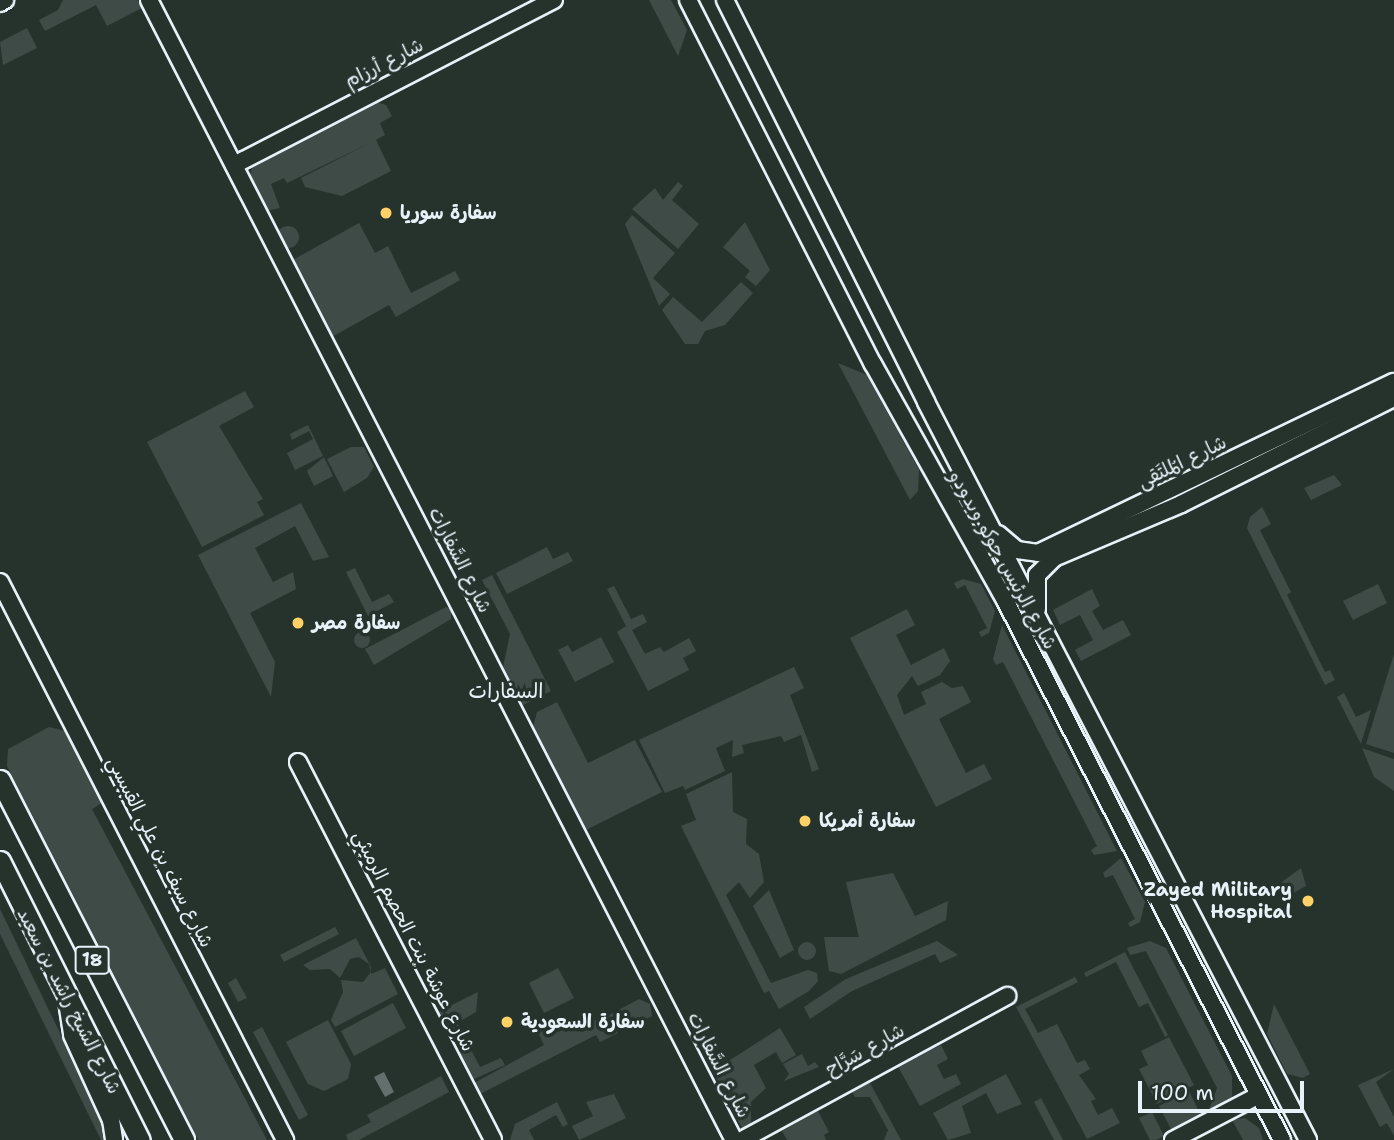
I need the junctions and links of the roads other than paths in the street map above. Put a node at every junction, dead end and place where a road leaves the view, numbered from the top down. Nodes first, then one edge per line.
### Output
1 (5, 0) edge
2 (149, 0) edge
3 (554, 0) edge
4 (688, 0) edge
5 (725, 0) edge
6 (0, 3) edge
7 (234, 164) junction
8 (1394, 382) edge
9 (1394, 398) edge
10 (991, 527) junction
11 (0, 582) edge
12 (1039, 620) junction
13 (298, 762) dead end
14 (0, 780) edge
15 (0, 861) edge
16 (1007, 996) dead end
17 (67, 1002) junction
18 (1259, 1095) junction
19 (114, 1140) edge
20 (140, 1140) edge
21 (184, 1140) edge
22 (285, 1140) edge
23 (493, 1140) edge
24 (734, 1140) edge
25 (742, 1140) edge
26 (1173, 1140) edge
27 (1282, 1140) edge
28 (1308, 1140) edge

1 - 6 street
2 - 7 street, شارع السَّفارات
3 - 7 street, شارع أرزام
4 - 18 street, شارع الرئيس جوكو ويدودو
5 - 10 street, شارع الرئيس جوكو ويدودو
7 - 24 street, شارع السَّفارات
8 - 10 street, شارع المُلتَقى
9 - 12 street, شارع المُلتَقى
10 - 12 street, شارع الرئيس جوكو ويدودو
11 - 22 street, شارع سيف بن علي القبيسي
12 - 28 street, شارع الرئيس جوكو ويدودو
13 - 23 street, شارع عوشة بنت الحصم الرميثي
14 - 21 main road, شارع الشيخ راشد بن سعيد / 18
15 - 17 main road, شارع الشيخ راشد بن سعيد / 18
16 - 25 street, شارع سَرَّاح
17 - 19 street
17 - 20 main road, شارع الشيخ راشد بن سعيد / 18
18 - 26 street
18 - 27 street, شارع الرئيس جوكو ويدودو

